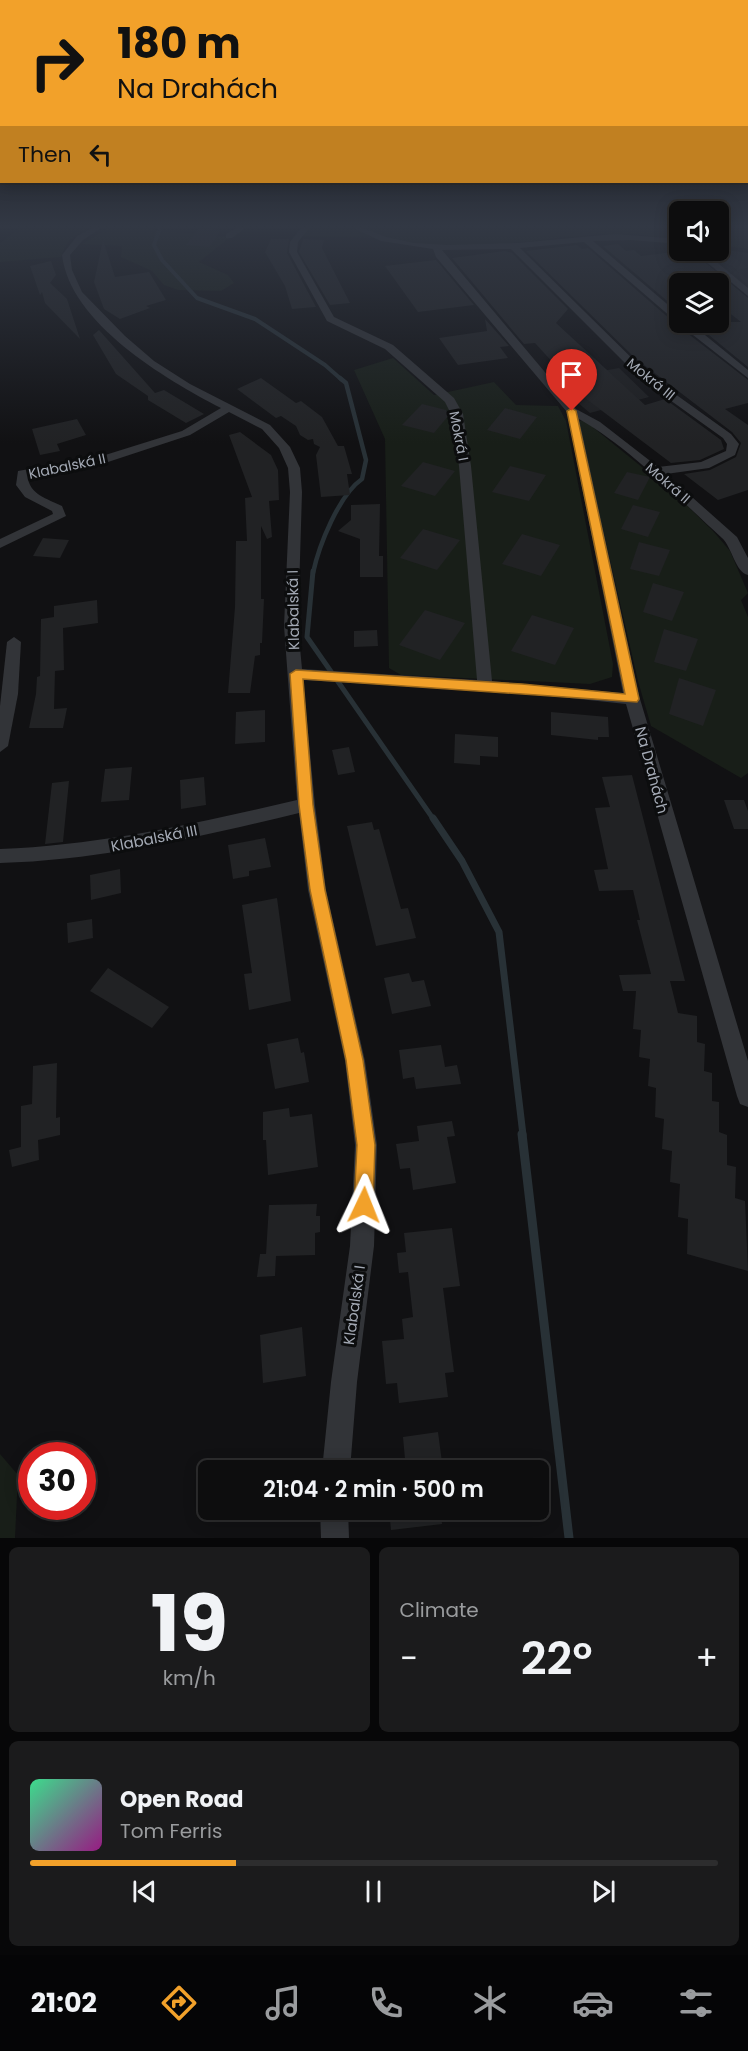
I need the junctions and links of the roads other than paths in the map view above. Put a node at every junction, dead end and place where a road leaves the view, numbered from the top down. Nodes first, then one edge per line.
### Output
1 (84, 300) edge
2 (319, 300) edge
3 (477, 300) edge
4 (567, 300) edge
5 (656, 300) edge
6 (669, 311) edge
7 (696, 333) edge
8 (748, 375) edge
9 (229, 408) junction
10 (572, 411) junction
11 (655, 471) junction
12 (0, 544) edge
13 (748, 571) edge
14 (14, 642) dead end
15 (296, 674) junction
16 (485, 687) junction
17 (632, 699) junction
18 (0, 746) edge
19 (306, 805) junction
20 (0, 856) edge
21 (748, 1096) edge
22 (337, 1460) edge
23 (334, 1520) edge
24 (335, 1538) edge

1 - 9 street, Klabalská I
2 - 16 street, Mokrá I
3 - 10 street, Mokrá II
4 - 11 street, Mokrá III
5 - 6 street
7 - 8 street
9 - 12 street, Klabalská II
9 - 15 street, Klabalská I
10 - 11 street, Mokrá II
10 - 17 street, Mokrá II
11 - 13 street, Mokrá II
14 - 18 street
15 - 16 street
15 - 19 street, Klabalská I
16 - 17 street
17 - 21 street, Na Drahách
19 - 20 street, Klabalská III
19 - 22 street, Klabalská I
23 - 24 street

